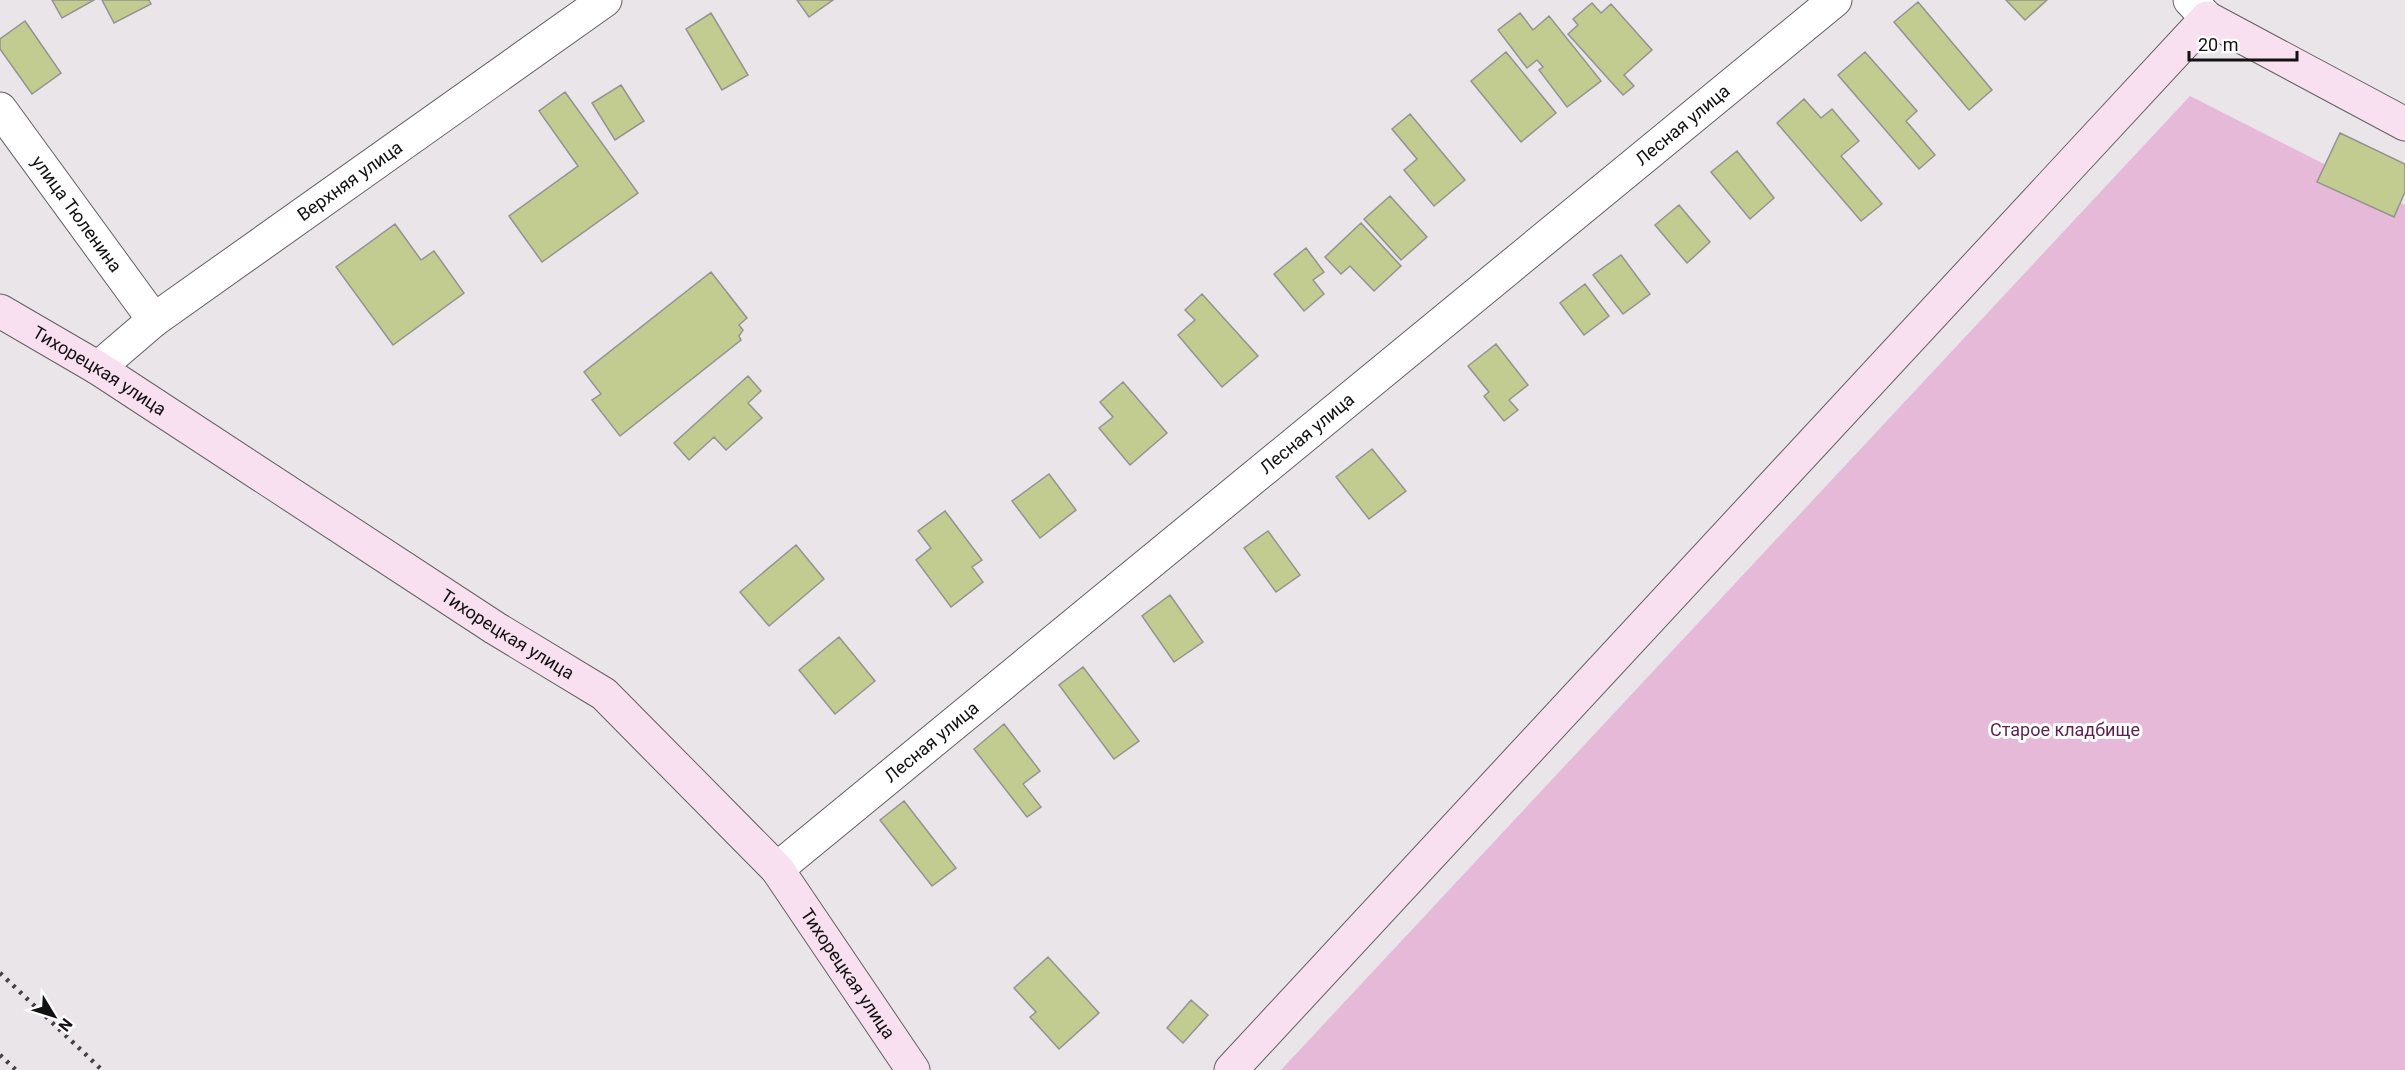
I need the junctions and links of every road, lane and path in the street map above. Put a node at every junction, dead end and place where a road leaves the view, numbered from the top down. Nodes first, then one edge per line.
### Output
1 (605, 0) edge
2 (1835, 0) edge
3 (2198, 9) edge
4 (0, 109) edge
5 (2405, 124) edge
6 (0, 311) edge
7 (154, 320) junction
8 (98, 368) junction
9 (777, 869) junction
10 (913, 1070) edge
11 (1231, 1070) edge

1 - 7 street, Верхняя улица
2 - 9 street, Лесная улица
3 - 5 street
3 - 11 street
4 - 7 street, улица Тюленина
6 - 8 street, Тихорецкая улица
7 - 8 street, Верхняя улица
8 - 9 street, Тихорецкая улица
9 - 10 street, Тихорецкая улица

